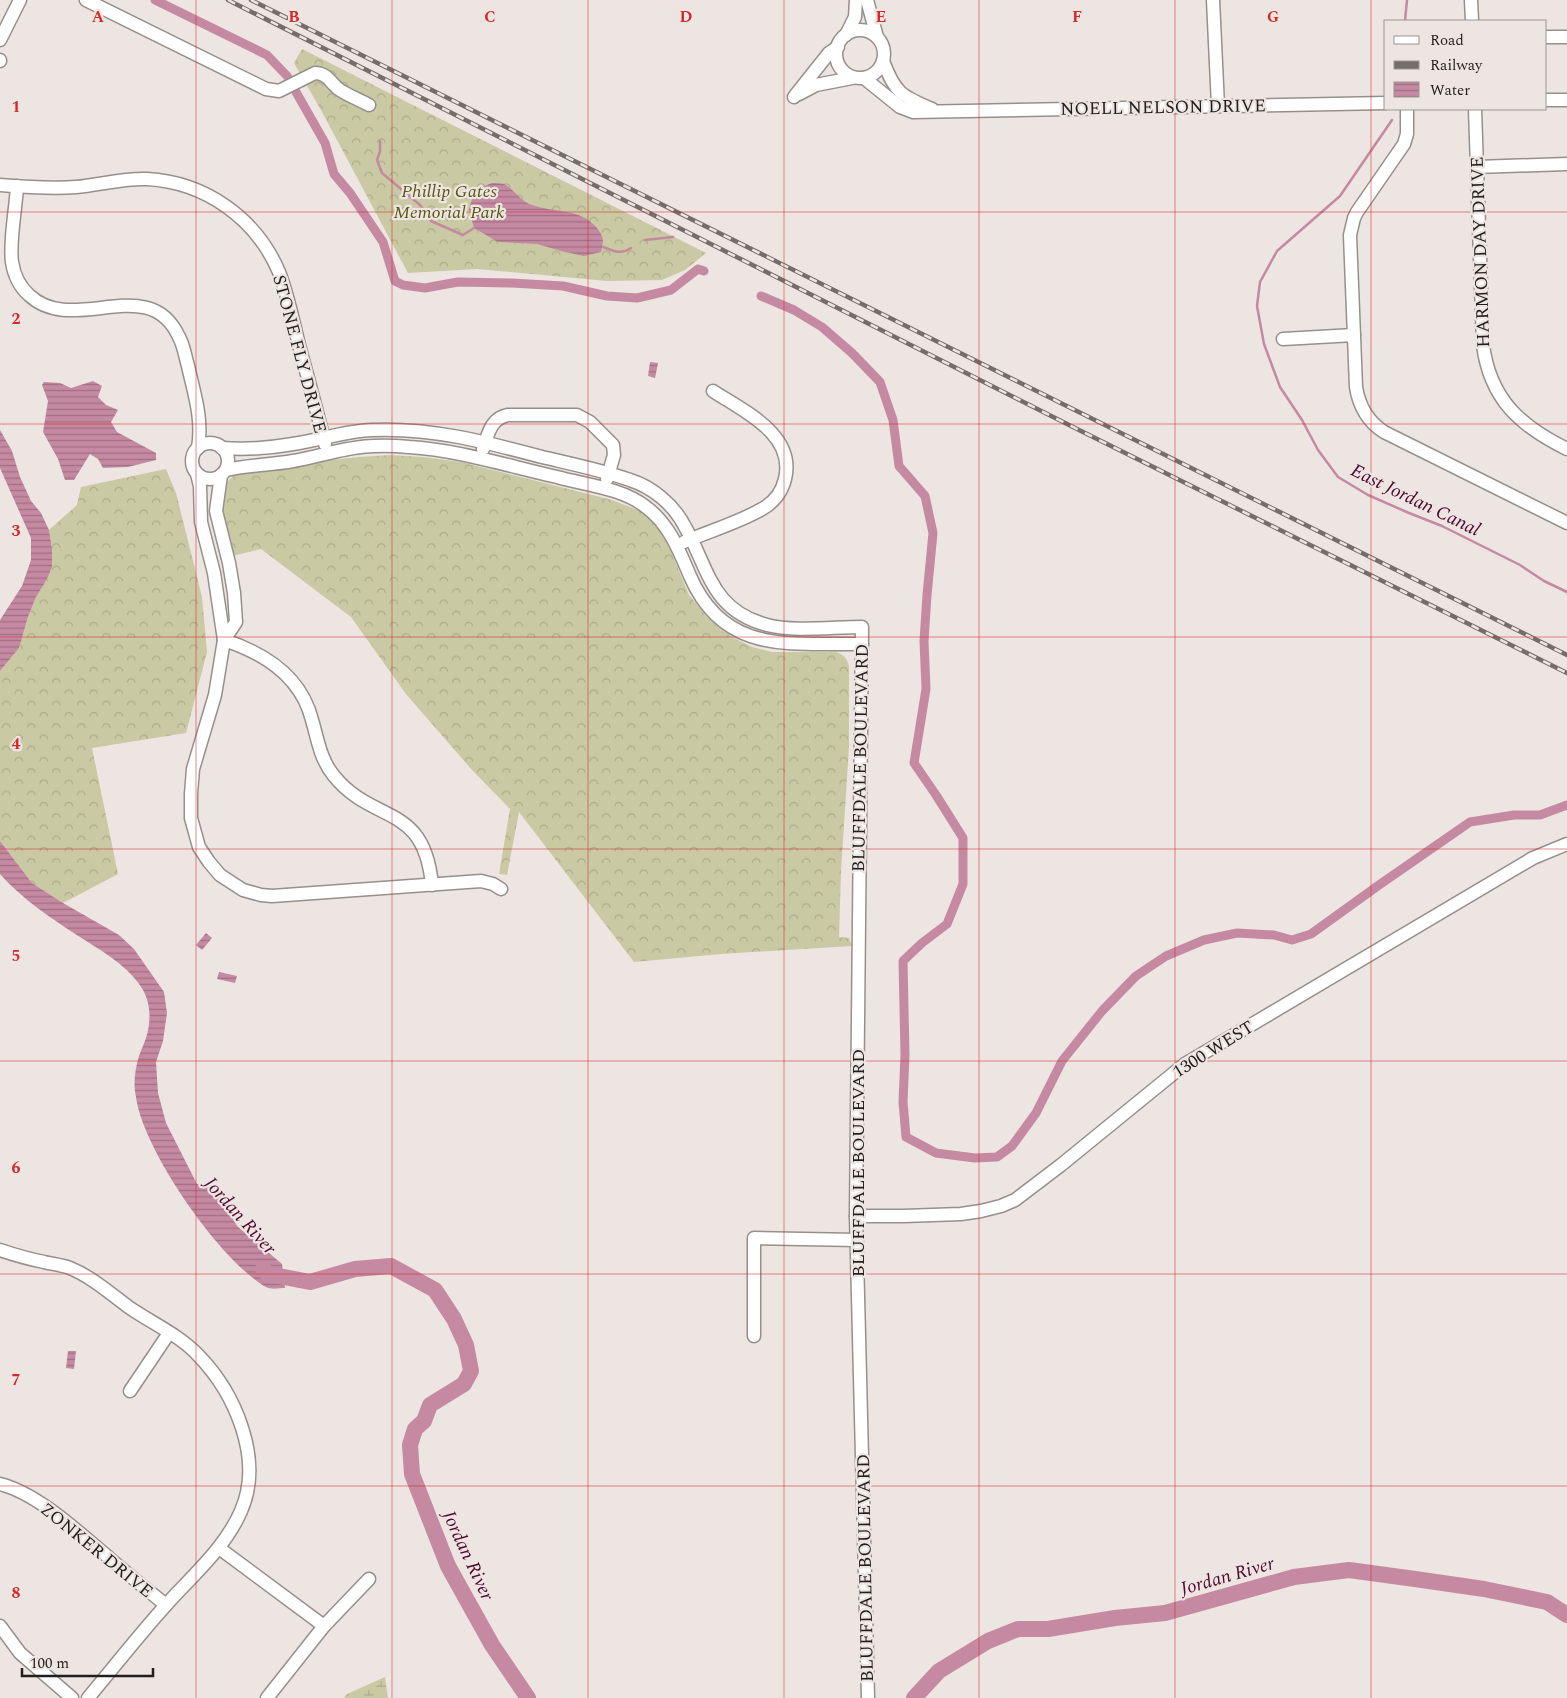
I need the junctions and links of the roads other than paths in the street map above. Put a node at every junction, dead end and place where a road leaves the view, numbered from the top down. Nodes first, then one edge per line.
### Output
1 (20, 0) edge
2 (86, 0) edge
3 (856, 0) edge
4 (867, 0) edge
5 (1213, 0) edge
6 (1471, 0) edge
7 (1472, 20) edge
8 (846, 35) junction
9 (877, 37) junction
10 (1547, 37) edge
11 (1567, 37) edge
12 (0, 40) edge
13 (838, 47) junction
14 (883, 61) junction
15 (858, 78) junction
16 (1547, 100) edge
17 (1567, 100) edge
18 (1384, 103) edge
19 (369, 105) dead end
20 (1218, 106) junction
21 (1407, 110) edge
22 (1475, 110) edge
23 (939, 112) junction
24 (1567, 164) edge
25 (1477, 166) junction
26 (0, 185) edge
27 (17, 186) junction
28 (1354, 335) junction
29 (1283, 339) dead end
30 (713, 391) dead end
31 (200, 420) junction
32 (324, 438) junction
33 (486, 442) junction
34 (219, 446) junction
35 (198, 448) junction
36 (1567, 449) edge
37 (328, 453) junction
38 (480, 459) junction
39 (223, 472) junction
40 (609, 473) junction
41 (198, 474) junction
42 (604, 489) junction
43 (1567, 523) edge
44 (692, 539) junction
45 (676, 545) junction
46 (224, 640) junction
47 (862, 644) junction
48 (1567, 844) edge
49 (432, 885) junction
50 (501, 889) dead end
51 (856, 1216) junction
52 (857, 1240) junction
53 (0, 1250) edge
54 (169, 1333) junction
55 (754, 1336) dead end
56 (130, 1391) dead end
57 (0, 1484) edge
58 (218, 1548) junction
59 (369, 1579) dead end
60 (166, 1605) junction
61 (0, 1626) edge
62 (324, 1626) junction
63 (72, 1698) edge
64 (88, 1698) edge
65 (267, 1698) edge
66 (868, 1698) edge

1 - 12 street
2 - 19 street
3 - 8 street
4 - 9 street
5 - 20 street
6 - 7 street
8 - 9 street
8 - 13 street
9 - 14 street
10 - 11 street
13 - 15 street
13 - 15 street
14 - 15 street
14 - 23 street, NOELL NELSON DRIVE
15 - 23 street, NOELL NELSON DRIVE
16 - 17 street
18 - 20 street, NOELL NELSON DRIVE
20 - 23 street, NOELL NELSON DRIVE
21 - 28 street
22 - 25 street, HARMON DAY DRIVE
24 - 25 street
25 - 36 street, HARMON DAY DRIVE
26 - 27 street, STONE FLY DRIVE
27 - 31 street
27 - 32 street, STONE FLY DRIVE
28 - 29 street
28 - 43 street
30 - 44 street
31 - 34 street
31 - 35 street
32 - 33 street
32 - 34 street
32 - 37 street, STONE FLY DRIVE
33 - 38 street
33 - 40 street
33 - 40 street
34 - 35 street
34 - 39 street
35 - 41 street
37 - 38 street
37 - 39 street
38 - 42 street
39 - 41 street
39 - 46 street
40 - 42 street
40 - 44 street
41 - 46 street
42 - 45 street
44 - 45 street
44 - 47 street, BLUFFDALE BOULEVARD
45 - 47 street
46 - 49 street
46 - 49 street
47 - 51 street, BLUFFDALE BOULEVARD
48 - 51 street, 1300 WEST
49 - 50 street
51 - 52 street, BLUFFDALE BOULEVARD
52 - 55 street
52 - 66 street, BLUFFDALE BOULEVARD
53 - 54 street
54 - 56 street
54 - 58 street
57 - 60 street, ZONKER DRIVE
58 - 60 street
58 - 62 street
59 - 62 street
60 - 64 street
61 - 63 street
62 - 65 street

